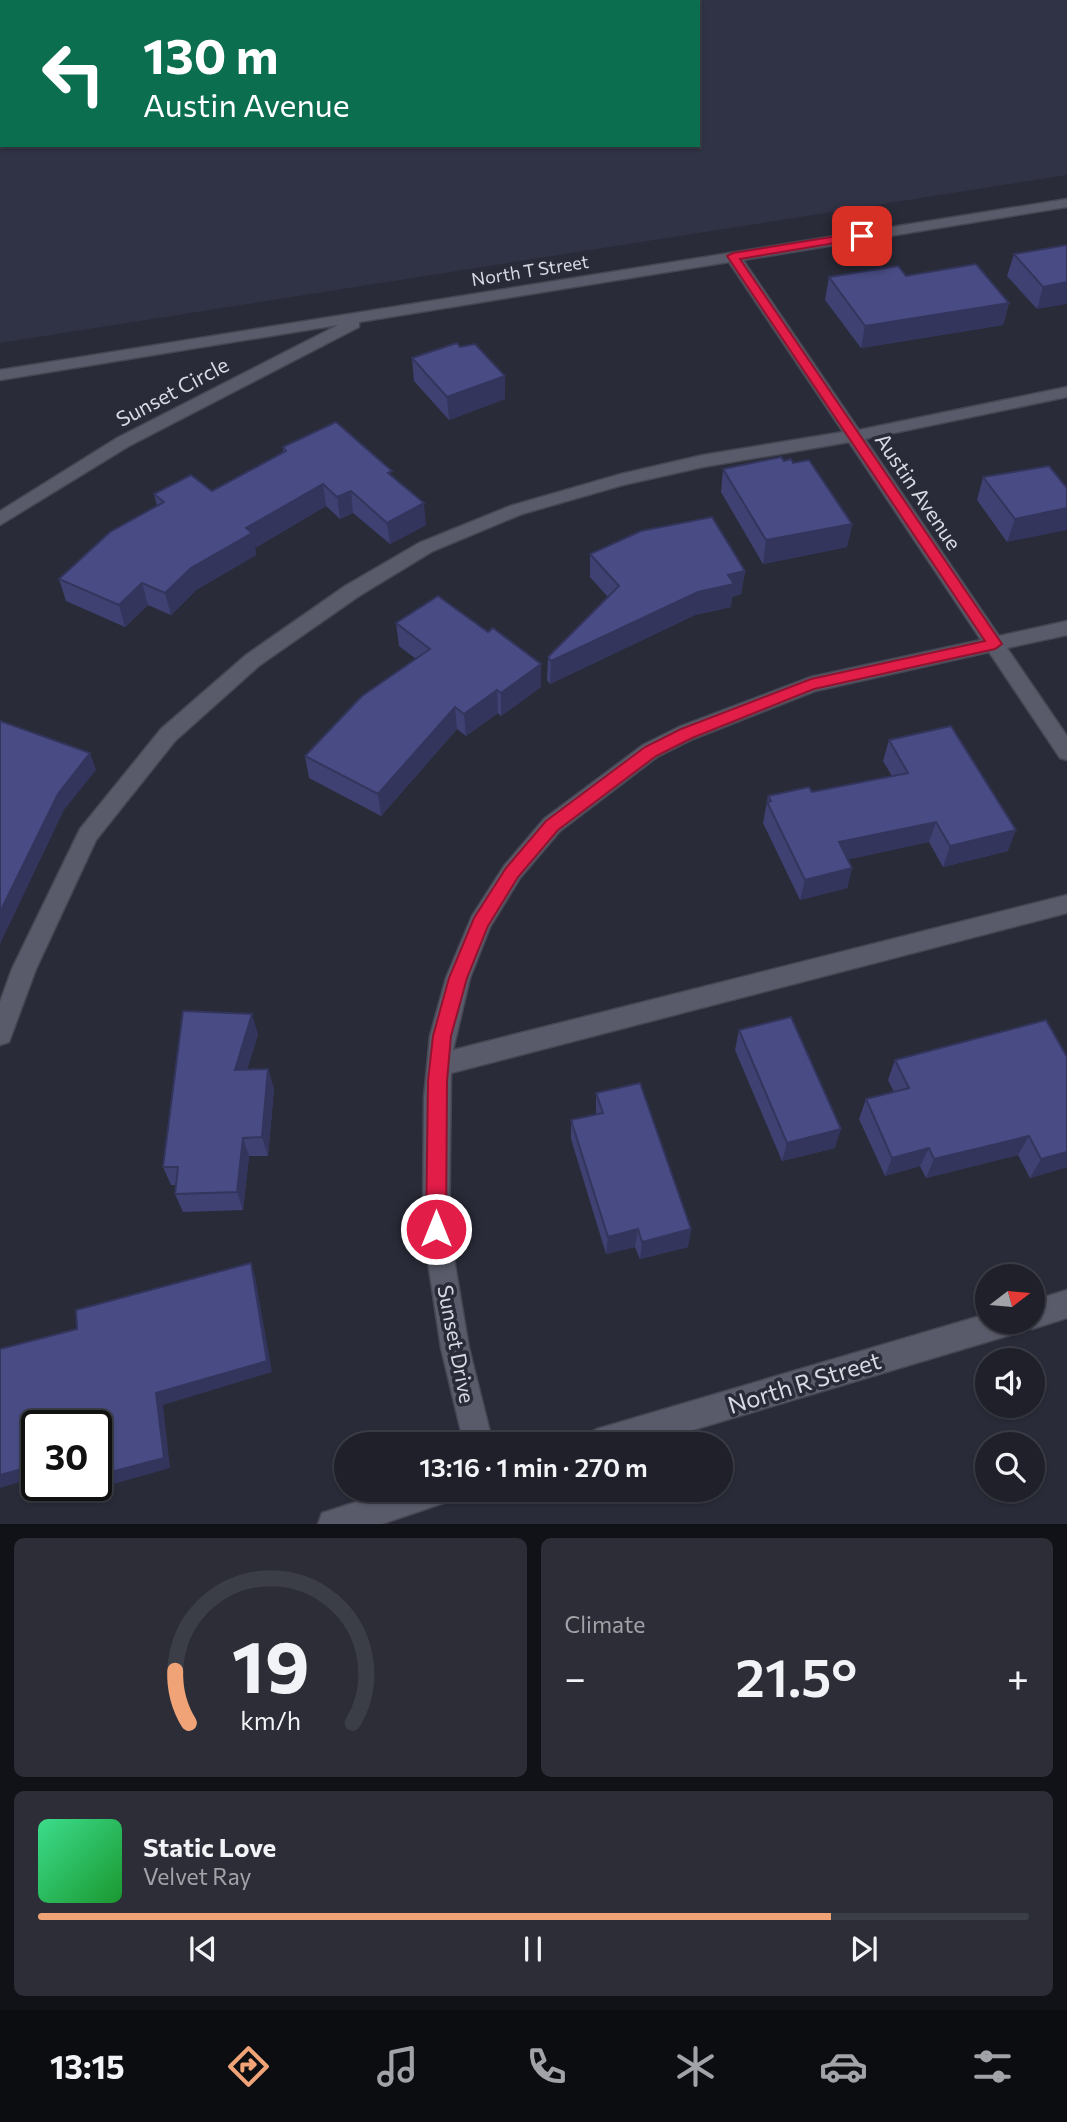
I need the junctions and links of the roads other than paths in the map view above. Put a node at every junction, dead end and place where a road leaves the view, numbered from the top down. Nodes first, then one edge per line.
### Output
1 (1067, 203) edge
2 (733, 256) junction
3 (371, 315) junction
4 (0, 375) edge
5 (1067, 392) edge
6 (854, 436) junction
7 (0, 519) edge
8 (1067, 628) edge
9 (995, 644) junction
10 (1067, 752) edge
11 (1067, 904) edge
12 (0, 1034) edge
13 (439, 1065) junction
14 (1067, 1304) edge
15 (1045, 1311) edge
16 (975, 1331) edge
17 (476, 1432) edge
18 (637, 1432) edge
19 (403, 1502) edge
20 (333, 1524) edge

1 - 2 street, North T Street
2 - 3 street, North T Street
2 - 6 street, Austin Avenue
3 - 4 street, North T Street
3 - 7 street, Sunset Circle
5 - 6 street
6 - 9 street, Austin Avenue
6 - 12 street
8 - 9 street, Sunset Drive
9 - 10 street, Austin Avenue
9 - 13 street, Sunset Drive
11 - 13 street
13 - 17 street, Sunset Drive
14 - 15 street
16 - 18 street, North R Street
19 - 20 street

